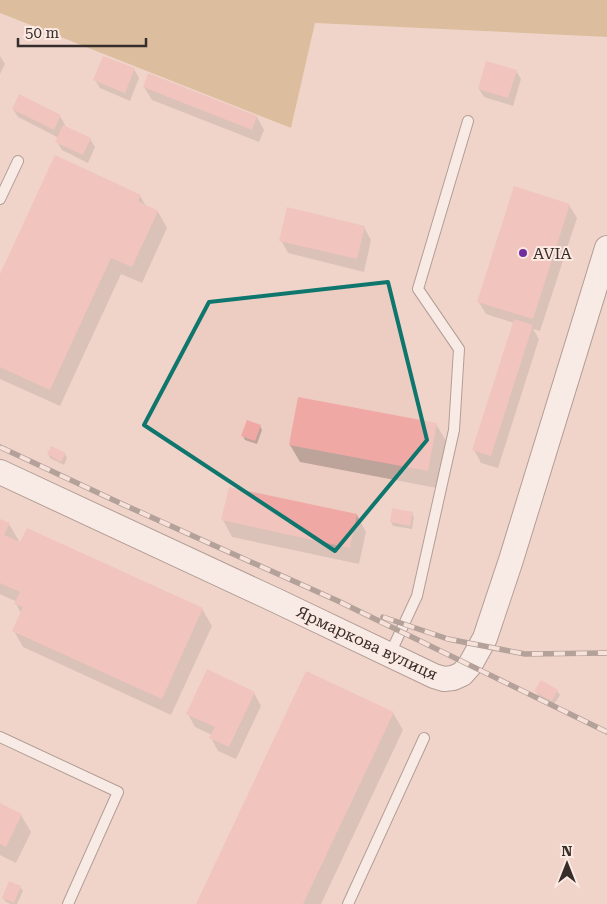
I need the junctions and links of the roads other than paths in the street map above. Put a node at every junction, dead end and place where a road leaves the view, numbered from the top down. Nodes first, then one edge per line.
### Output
1 (468, 121) dead end
2 (18, 161) dead end
3 (0, 199) edge
4 (607, 248) edge
5 (0, 472) edge
6 (390, 654) junction
7 (0, 737) edge
8 (424, 738) dead end
9 (68, 904) edge
10 (348, 904) edge

1 - 6 lane
2 - 3 lane
4 - 6 street, Ярмаркова вулиця
5 - 6 street, Ярмаркова вулиця
7 - 9 lane
8 - 10 lane

